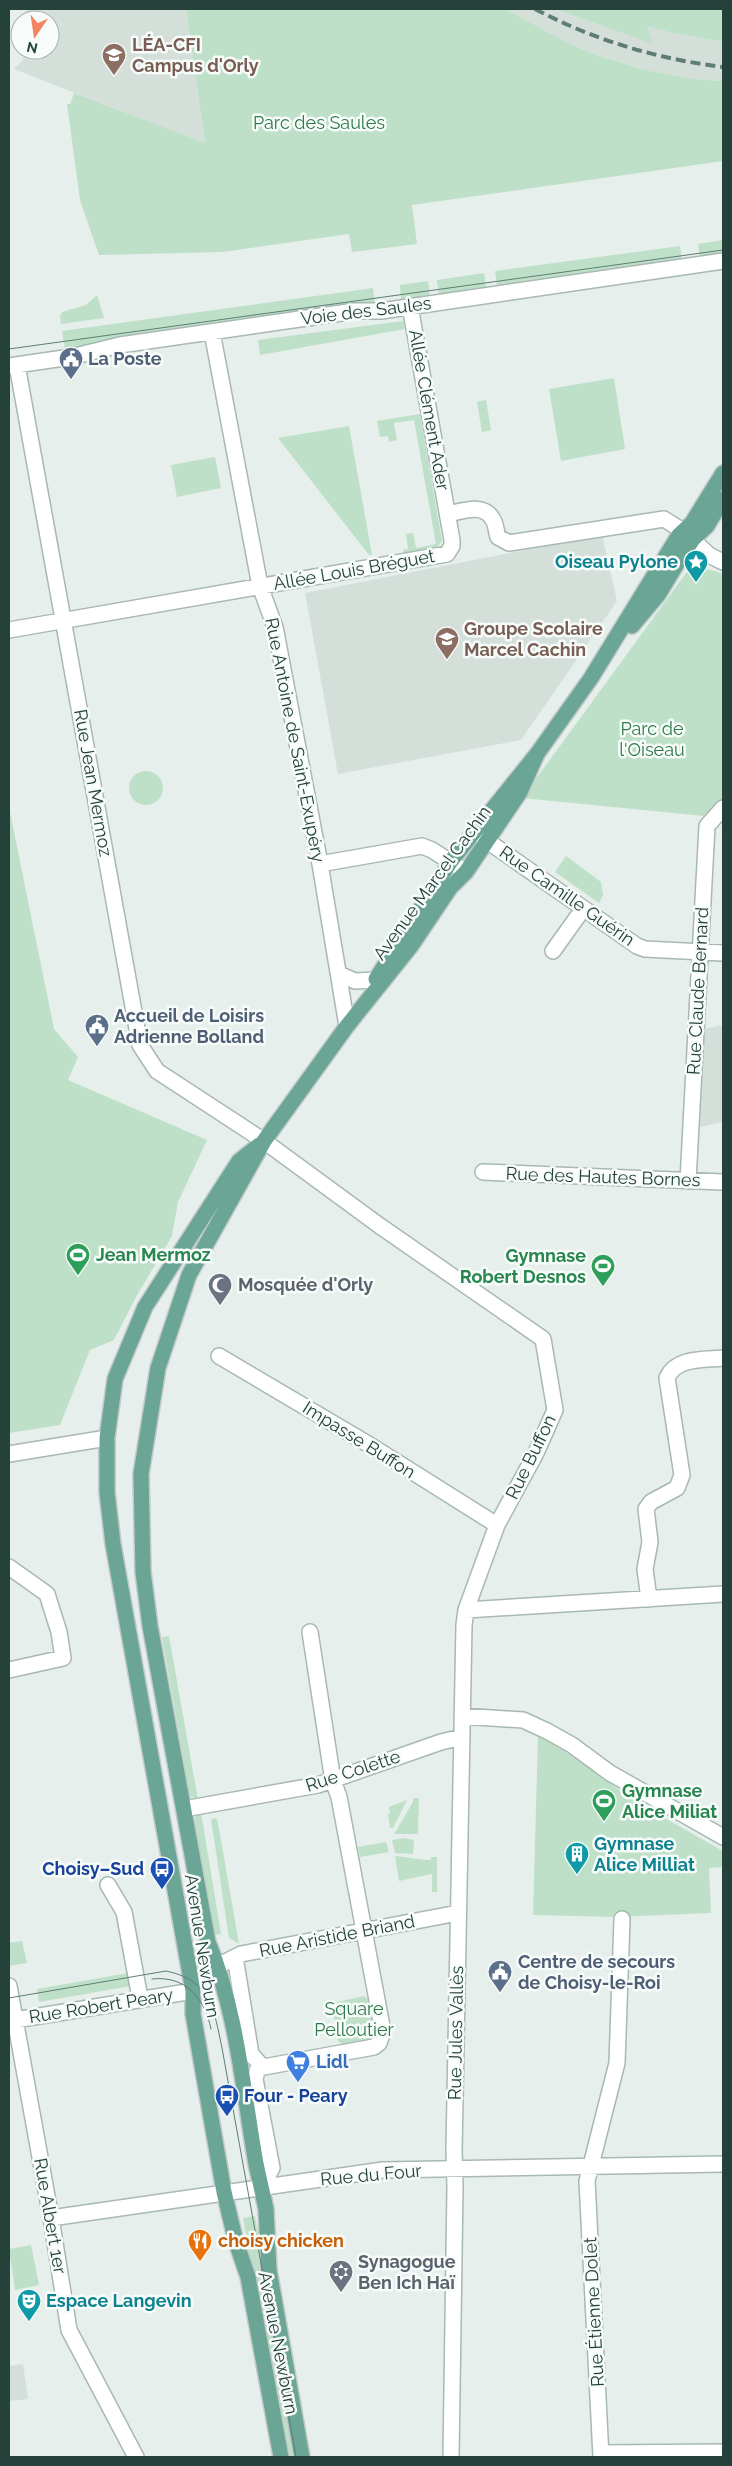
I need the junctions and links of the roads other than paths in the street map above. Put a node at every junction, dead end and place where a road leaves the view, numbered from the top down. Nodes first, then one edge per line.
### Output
1 (723, 261) edge
2 (410, 306) junction
3 (212, 332) junction
4 (13, 366) edge
5 (723, 473) edge
6 (723, 499) edge
7 (448, 514) junction
8 (688, 535) junction
9 (723, 562) edge
10 (260, 586) junction
11 (64, 620) junction
12 (9, 630) edge
13 (723, 808) edge
14 (481, 836) junction
15 (451, 861) junction
16 (320, 864) junction
17 (466, 872) junction
18 (583, 909) junction
19 (553, 951) dead end
20 (699, 952) junction
21 (723, 953) edge
22 (339, 974) junction
23 (376, 980) junction
24 (347, 1026) junction
25 (264, 1141) junction
26 (483, 1172) dead end
27 (688, 1181) junction
28 (723, 1182) edge
29 (220, 1356) dead end
30 (723, 1358) edge
31 (107, 1438) junction
32 (9, 1454) edge
33 (497, 1525) junction
34 (9, 1567) edge
35 (723, 1594) edge
36 (650, 1599) junction
37 (466, 1610) junction
38 (310, 1632) dead end
39 (156, 1660) joint
40 (9, 1670) edge
41 (462, 1716) junction
42 (462, 1737) junction
43 (333, 1781) junction
44 (184, 1809) junction
45 (723, 1837) edge
46 (108, 1885) dead end
47 (458, 1913) junction
48 (622, 1919) dead end
49 (364, 1931) junction
50 (235, 1957) junction
51 (218, 1966) junction
52 (9, 1986) edge
53 (193, 1990) junction
54 (140, 1998) junction
55 (12, 2020) edge
56 (262, 2066) junction
57 (723, 2164) edge
58 (590, 2166) junction
59 (455, 2170) junction
60 (262, 2187) junction
61 (224, 2192) junction
62 (51, 2218) junction
63 (723, 2452) edge
64 (601, 2455) edge
65 (136, 2457) edge
66 (281, 2457) edge
67 (302, 2457) edge
68 (451, 2457) edge

1 - 2 street, Voie des Saules
2 - 3 street, Voie des Saules
2 - 7 street, Allée Clément Ader
3 - 4 street, Voie des Saules
3 - 10 street, Rue Antoine de Saint-Exupéry
4 - 11 street, Rue Jean Mermoz
5 - 8 main road, Avenue Marcel Cachin
6 - 8 main road, Avenue Marcel Cachin
7 - 8 street
7 - 10 street, Allée Louis Bréguet
8 - 9 street
8 - 14 main road, Avenue Marcel Cachin
10 - 11 street, Allée Louis Bréguet
10 - 16 street, Rue Antoine de Saint-Exupéry
11 - 12 street, Allée Louis Bréguet
11 - 25 street, Rue Jean Mermoz
13 - 20 street, Rue Claude Bernard
14 - 15 main road, Avenue Marcel Cachin
14 - 17 main road, Avenue Marcel Cachin
14 - 18 street, Rue Camille Guérin
15 - 16 street
15 - 17 street
15 - 23 main road, Avenue Marcel Cachin
16 - 22 street, Rue Antoine de Saint-Exupéry
17 - 24 main road, Avenue Marcel Cachin
18 - 19 street
18 - 20 street, Rue Camille Guérin
20 - 21 street, Rue Camille Guérin
20 - 27 street, Rue Claude Bernard
22 - 23 street
22 - 24 street, Rue Antoine de Saint-Exupéry
23 - 24 main road, Avenue Marcel Cachin
24 - 25 main road, Avenue Marcel Cachin
25 - 31 main road, Avenue Marcel Cachin
25 - 33 street, Rue Buffon
25 - 39 main road, Avenue Marcel Cachin
26 - 27 street, Rue des Hautes Bornes
27 - 28 street, Rue des Hautes Bornes
29 - 33 street, Impasse Buffon
30 - 36 street
31 - 32 street
31 - 53 main road, Avenue Newburn
33 - 37 street, Rue Buffon
34 - 40 street
35 - 36 street
36 - 37 street
37 - 41 street, Rue Jules Vallès
38 - 43 street
39 - 44 main road, Avenue Newburn
41 - 42 street, Rue Jules Vallès
41 - 45 street
42 - 43 street, Rue Colette
42 - 47 street, Rue Jules Vallès
43 - 44 street, Rue Colette
43 - 49 street
44 - 51 main road, Avenue Newburn
46 - 54 street
47 - 49 street, Rue Aristide Briand
47 - 59 street, Rue Jules Vallès
48 - 58 street, Rue Étienne Dolet
49 - 50 street, Rue Aristide Briand
49 - 56 street
50 - 51 street, Rue Aristide Briand
50 - 56 street
51 - 53 street
51 - 60 main road, Avenue Newburn
52 - 55 street, Rue Albert 1er
53 - 54 street, Rue Robert Peary
53 - 61 main road, Avenue Newburn
54 - 55 street, Rue Robert Peary
55 - 62 street, Rue Albert 1er
56 - 60 street
57 - 58 street, Rue du Four
58 - 59 street, Rue du Four
58 - 64 street, Rue Étienne Dolet
59 - 60 street, Rue du Four
59 - 68 street, Rue Jules Vallès
60 - 61 street, Rue du Four
60 - 67 main road, Avenue Newburn
61 - 62 street, Rue du Four
61 - 66 main road, Avenue Newburn
62 - 65 street, Rue Albert 1er
63 - 64 street

